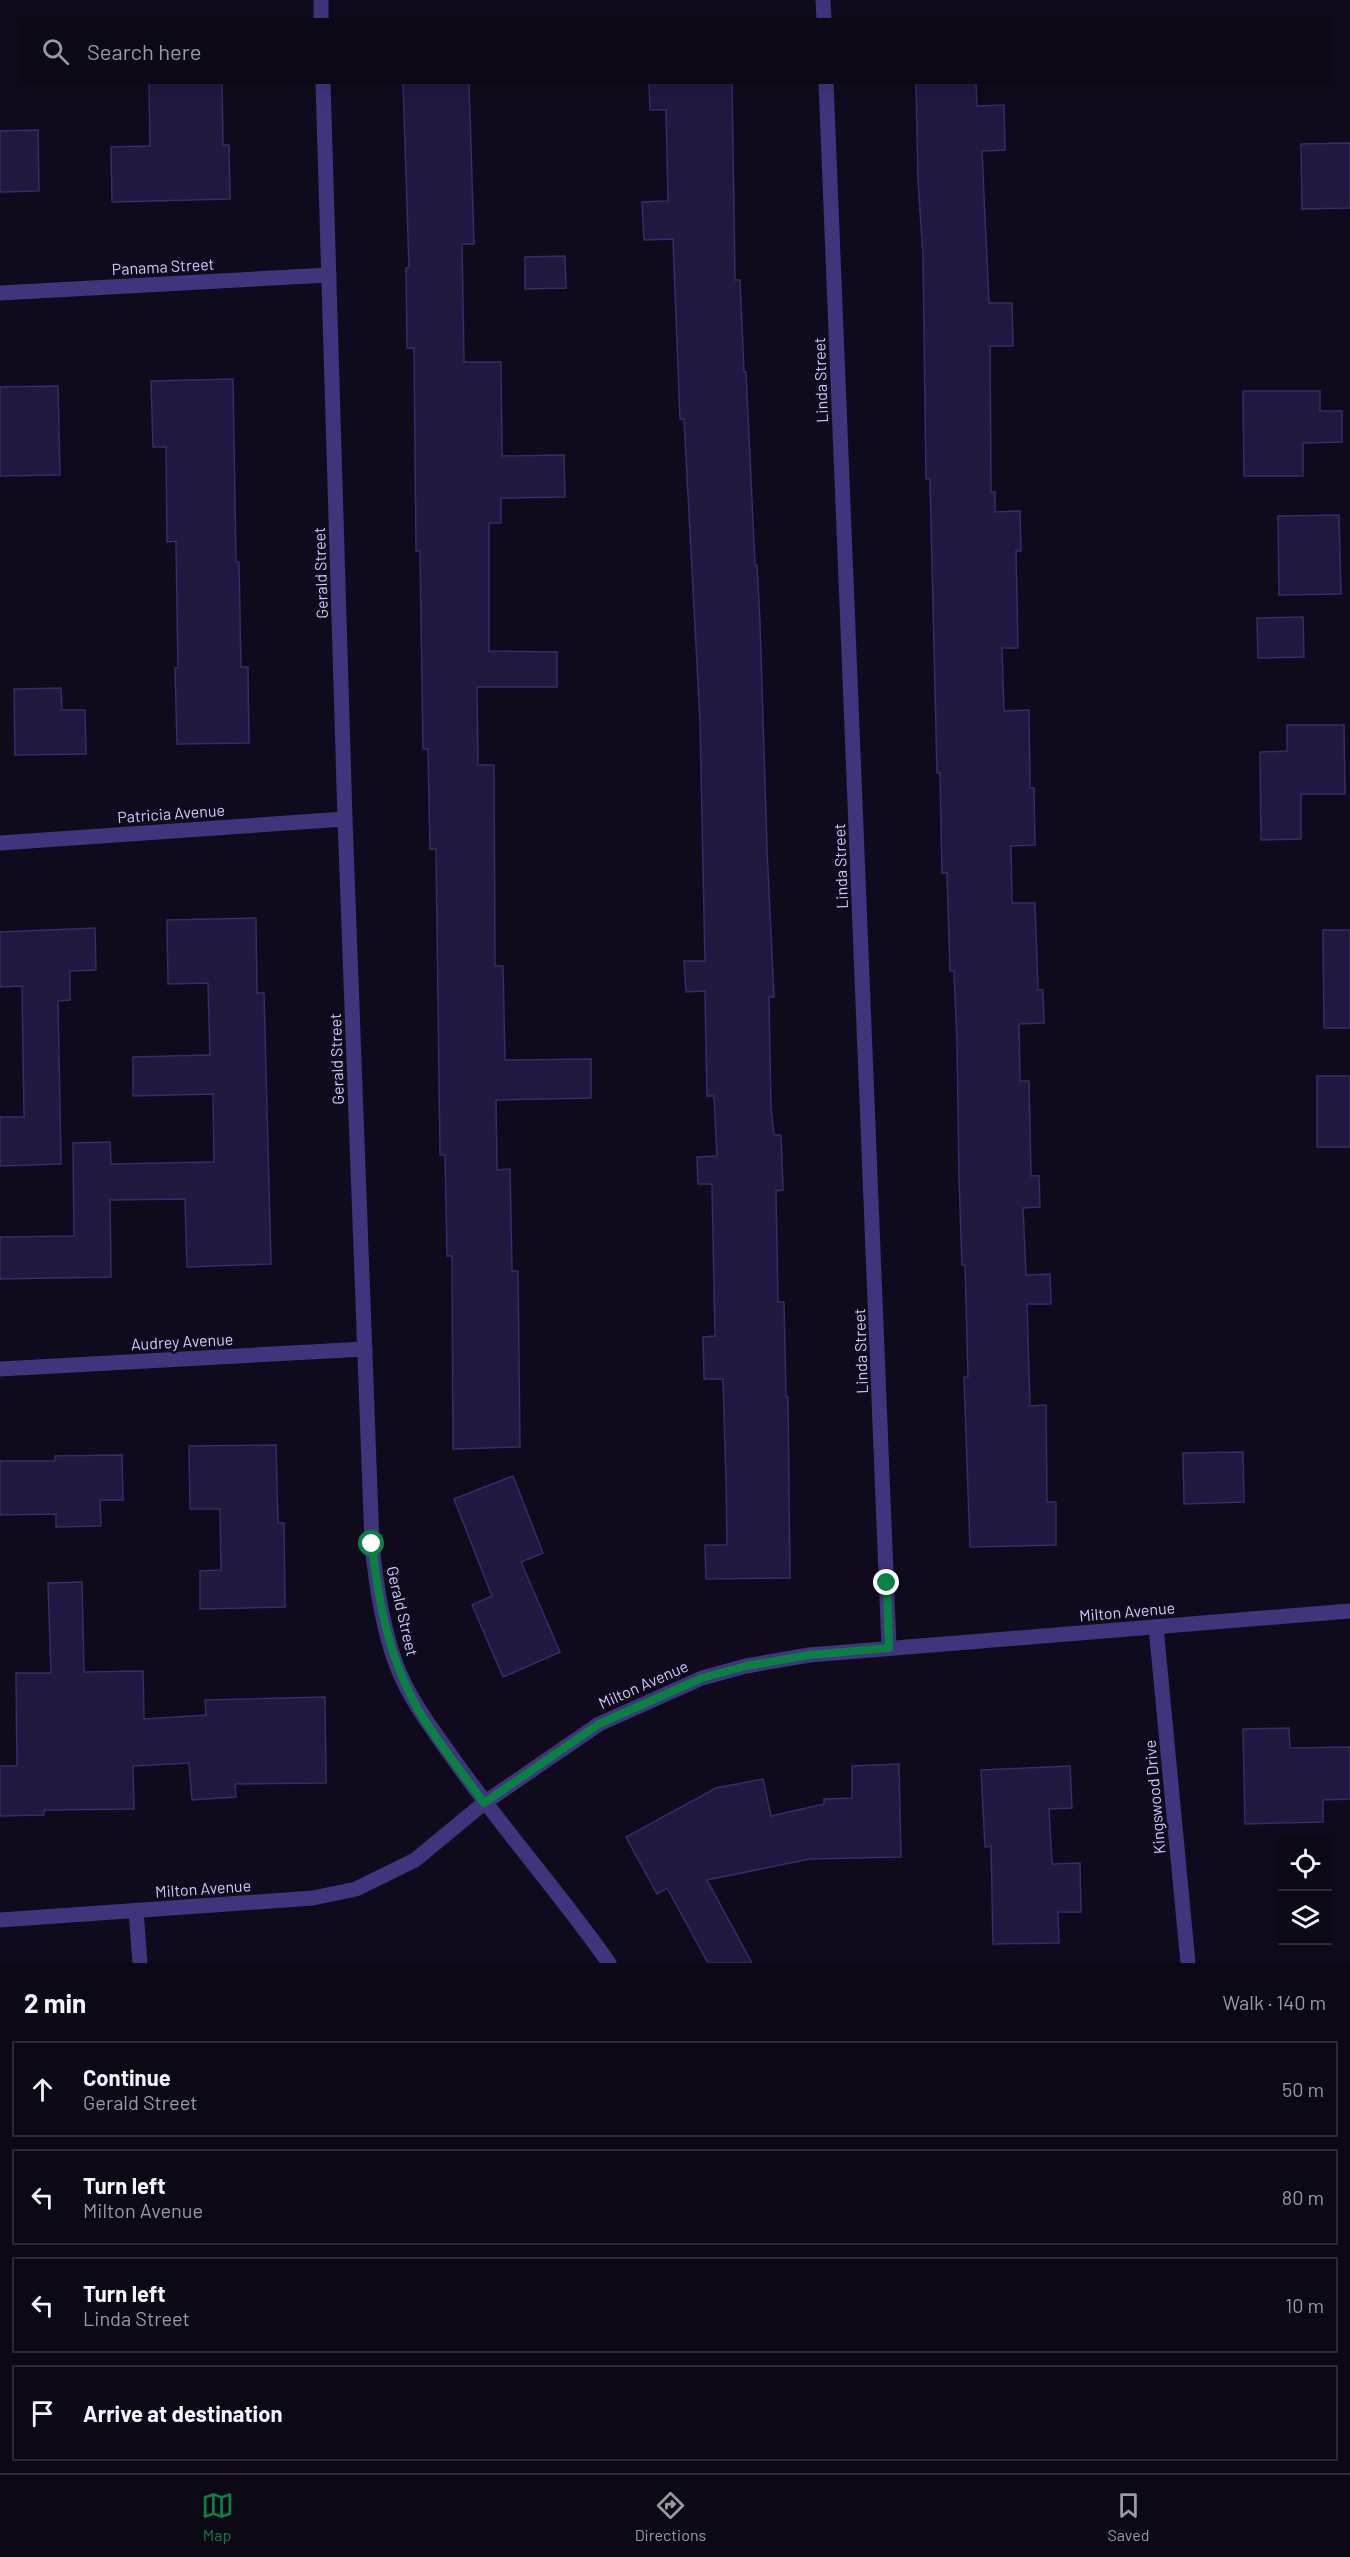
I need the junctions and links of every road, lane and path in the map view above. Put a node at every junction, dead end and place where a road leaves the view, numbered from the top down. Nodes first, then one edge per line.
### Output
1 (321, 0) edge
2 (823, 0) edge
3 (321, 18) edge
4 (824, 18) edge
5 (323, 84) edge
6 (826, 84) edge
7 (329, 276) junction
8 (0, 293) edge
9 (345, 819) junction
10 (0, 843) edge
11 (365, 1349) junction
12 (0, 1369) edge
13 (1350, 1611) edge
14 (1156, 1627) junction
15 (889, 1648) junction
16 (484, 1803) junction
17 (136, 1911) junction
18 (0, 1920) edge
19 (140, 1963) edge
20 (609, 1963) edge
21 (1188, 1963) edge

1 - 3 street
2 - 4 street
5 - 7 street, Gerald Street
6 - 15 street, Linda Street
7 - 8 street, Panama Street
7 - 9 street, Gerald Street
9 - 10 street, Patricia Avenue
9 - 11 street, Gerald Street
11 - 12 street, Audrey Avenue
11 - 16 street, Gerald Street
13 - 14 street, Milton Avenue
14 - 15 street, Milton Avenue
14 - 21 street, Kingswood Drive
15 - 16 street, Milton Avenue
16 - 17 street, Milton Avenue
16 - 20 street, Gerald Street
17 - 18 street, Milton Avenue
17 - 19 street

